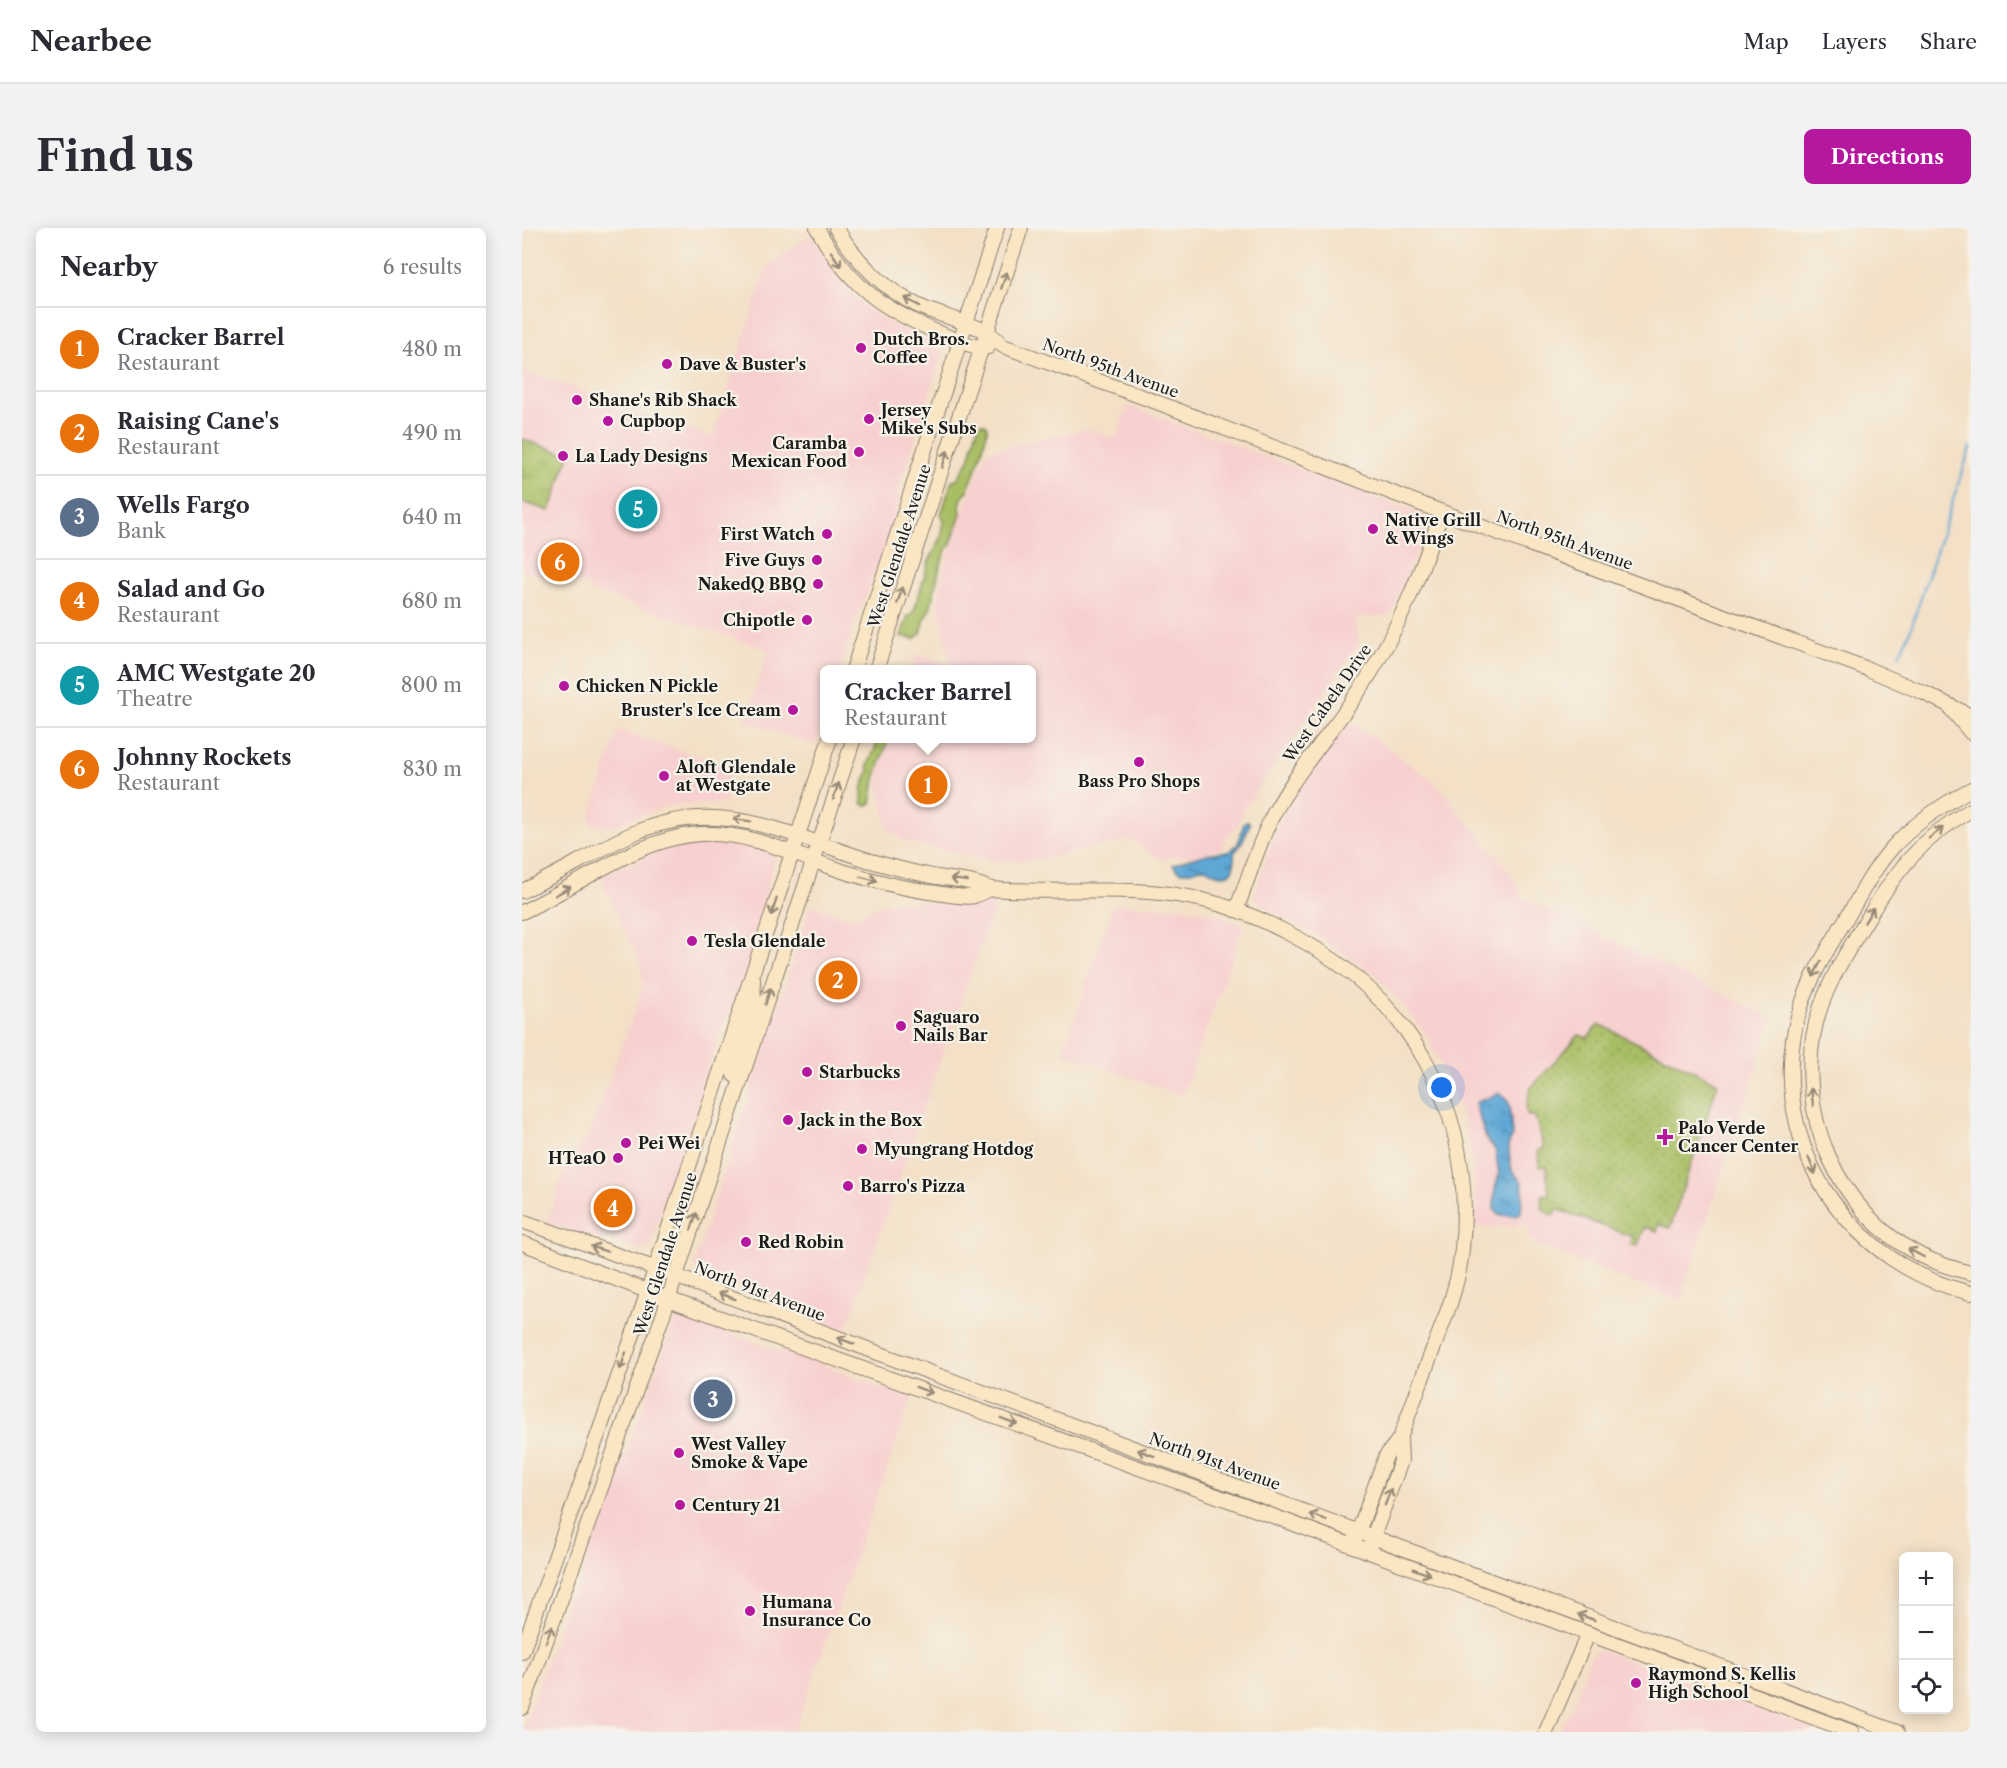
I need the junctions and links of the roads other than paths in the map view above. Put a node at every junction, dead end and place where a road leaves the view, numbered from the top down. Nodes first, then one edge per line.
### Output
1 (817, 228) edge
2 (836, 228) edge
3 (997, 228) edge
4 (1021, 228) edge
5 (966, 324) junction
6 (987, 331) junction
7 (961, 341) junction
8 (1003, 346) junction
9 (981, 348) junction
10 (1442, 513) junction
11 (854, 665) edge
12 (877, 665) edge
13 (1947, 704) junction
14 (1971, 716) edge
15 (1971, 733) edge
16 (828, 743) edge
17 (852, 743) edge
18 (1971, 789) edge
19 (1971, 810) edge
20 (798, 836) junction
21 (819, 844) junction
22 (792, 852) junction
23 (813, 861) junction
24 (991, 889) junction
25 (522, 891) edge
26 (1236, 910) junction
27 (522, 912) edge
28 (752, 973) junction
29 (741, 1079) junction
30 (523, 1222) edge
31 (522, 1243) edge
32 (654, 1268) junction
33 (1971, 1273) edge
34 (676, 1276) junction
35 (647, 1291) junction
36 (1971, 1293) edge
37 (668, 1299) junction
38 (901, 1362) junction
39 (894, 1379) junction
40 (1400, 1438) junction
41 (594, 1446) junction
42 (1193, 1487) junction
43 (1246, 1490) junction
44 (569, 1517) junction
45 (587, 1526) junction
46 (1358, 1532) junction
47 (1373, 1537) junction
48 (1353, 1546) junction
49 (1368, 1552) junction
50 (560, 1600) junction
51 (1588, 1634) junction
52 (1675, 1650) junction
53 (522, 1652) edge
54 (1811, 1700) junction
55 (522, 1708) edge
56 (1806, 1715) junction
57 (1546, 1732) edge
58 (1852, 1732) edge
59 (1897, 1732) edge

1 -> 7 main road, North 95th Avenue
5 -> 2 main road, North 95th Avenue
3 - 5 main road, West Glendale Avenue
6 -> 4 main road, West Glendale Avenue
5 - 6 main road, North 95th Avenue
5 - 7 main road, West Glendale Avenue
6 - 8 main road, North 95th Avenue
6 - 9 main road, West Glendale Avenue
7 - 9 main road, North 95th Avenue
7 - 11 main road, West Glendale Avenue
8 - 9 main road, North 95th Avenue
8 - 10 main road, North 95th Avenue
12 -> 9 main road, West Glendale Avenue
10 - 13 main road, North 95th Avenue
10 - 26 main road, West Cabela Drive
13 - 14 main road, North 95th Avenue
13 - 15 main road, North 95th Avenue
16 - 20 main road, West Glendale Avenue
21 -> 17 main road, West Glendale Avenue
18 -> 36 main road
33 -> 19 main road
20 - 21 main road
20 - 22 main road, West Glendale Avenue
20 -> 25 main road
21 - 23 main road, West Glendale Avenue
24 -> 21 main road
22 - 23 main road
27 -> 22 main road
22 -> 28 main road, West Glendale Avenue
23 -> 24 main road
29 -> 23 main road, West Glendale Avenue
24 - 26 main road
26 - 40 main road
28 - 29 main road
28 - 32 main road, West Glendale Avenue
34 -> 29 main road, West Glendale Avenue
32 -> 30 main road, North 91st Avenue
31 - 35 main road, North 91st Avenue
32 - 34 main road, North 91st Avenue
32 - 35 main road, West Glendale Avenue
34 - 37 main road, West Glendale Avenue
38 -> 34 main road, North 91st Avenue
35 - 37 main road, North 91st Avenue
35 -> 41 main road, West Glendale Avenue
37 - 39 main road, North 91st Avenue
37 - 45 main road, West Glendale Avenue
38 - 39 main road
43 -> 38 main road, North 91st Avenue
39 -> 42 main road, North 91st Avenue
40 - 46 main road
47 -> 40 main road
41 - 44 main road, West Glendale Avenue
41 - 45 main road
42 - 43 main road
42 - 48 main road, North 91st Avenue
46 -> 43 main road, North 91st Avenue
44 - 50 main road
44 - 53 main road, West Glendale Avenue
45 - 50 main road, West Glendale Avenue
46 - 47 main road, North 91st Avenue
46 - 48 main road
47 - 49 main road
52 -> 47 main road, North 91st Avenue
48 - 49 main road, North 91st Avenue
49 -> 51 main road, North 91st Avenue
55 -> 50 main road, West Glendale Avenue
51 - 52 main road
51 - 56 main road, North 91st Avenue
51 - 57 main road
52 - 54 main road, North 91st Avenue
54 - 56 main road
54 - 59 main road, North 91st Avenue
56 - 58 main road, North 91st Avenue

